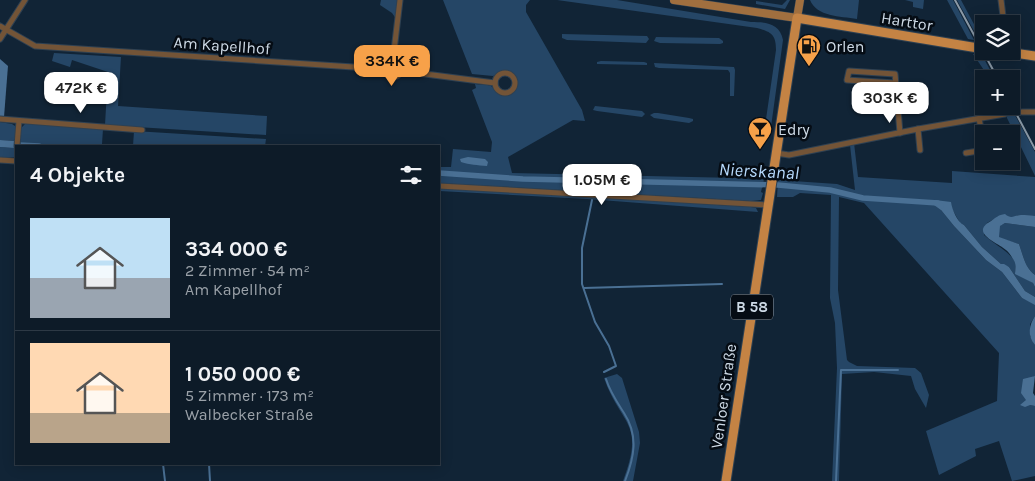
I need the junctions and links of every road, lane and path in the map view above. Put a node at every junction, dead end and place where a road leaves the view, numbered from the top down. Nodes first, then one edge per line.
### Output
1 (25, 0) edge
2 (400, 0) edge
3 (674, 0) edge
4 (800, 0) edge
5 (1001, 0) edge
6 (1003, 15) edge
7 (796, 18) junction
8 (0, 26) edge
9 (6, 29) junction
10 (0, 38) edge
11 (975, 48) edge
12 (1020, 54) edge
13 (1035, 56) edge
14 (394, 60) junction
15 (384, 69) junction
16 (402, 71) junction
17 (495, 83) dead end
18 (895, 83) junction
19 (1022, 112) dead end
20 (1035, 112) edge
21 (1000, 115) edge
22 (0, 119) edge
23 (980, 119) junction
24 (19, 121) junction
25 (981, 125) edge
26 (918, 129) junction
27 (142, 130) dead end
28 (900, 133) junction
29 (17, 145) edge
30 (920, 150) dead end
31 (975, 152) edge
32 (776, 153) junction
33 (966, 153) dead end
34 (0, 160) edge
35 (15, 161) edge
36 (440, 186) edge
37 (768, 205) junction
38 (726, 481) edge

1 - 9 street
2 - 14 street
3 - 7 main road
4 - 7 main road
5 - 6 street
7 - 11 main road, Harttor
7 - 32 main road, Venloer Straße / B 58
8 - 9 street, Am Kapellhof
9 - 10 street
9 - 15 street, Am Kapellhof
12 - 13 main road
14 - 15 street
14 - 16 street
15 - 16 street, Am Kapellhof
16 - 17 street, Am Kapellhof
18 - 18 street
18 - 28 street
19 - 20 street
21 - 23 street
22 - 24 street
23 - 25 street
23 - 26 street
24 - 27 street
24 - 29 street
26 - 28 street
26 - 30 street
28 - 32 street
31 - 33 street
32 - 37 main road, Venloer Straße / B 58
34 - 35 street
36 - 37 street
37 - 38 main road, Venloer Straße / B 58

